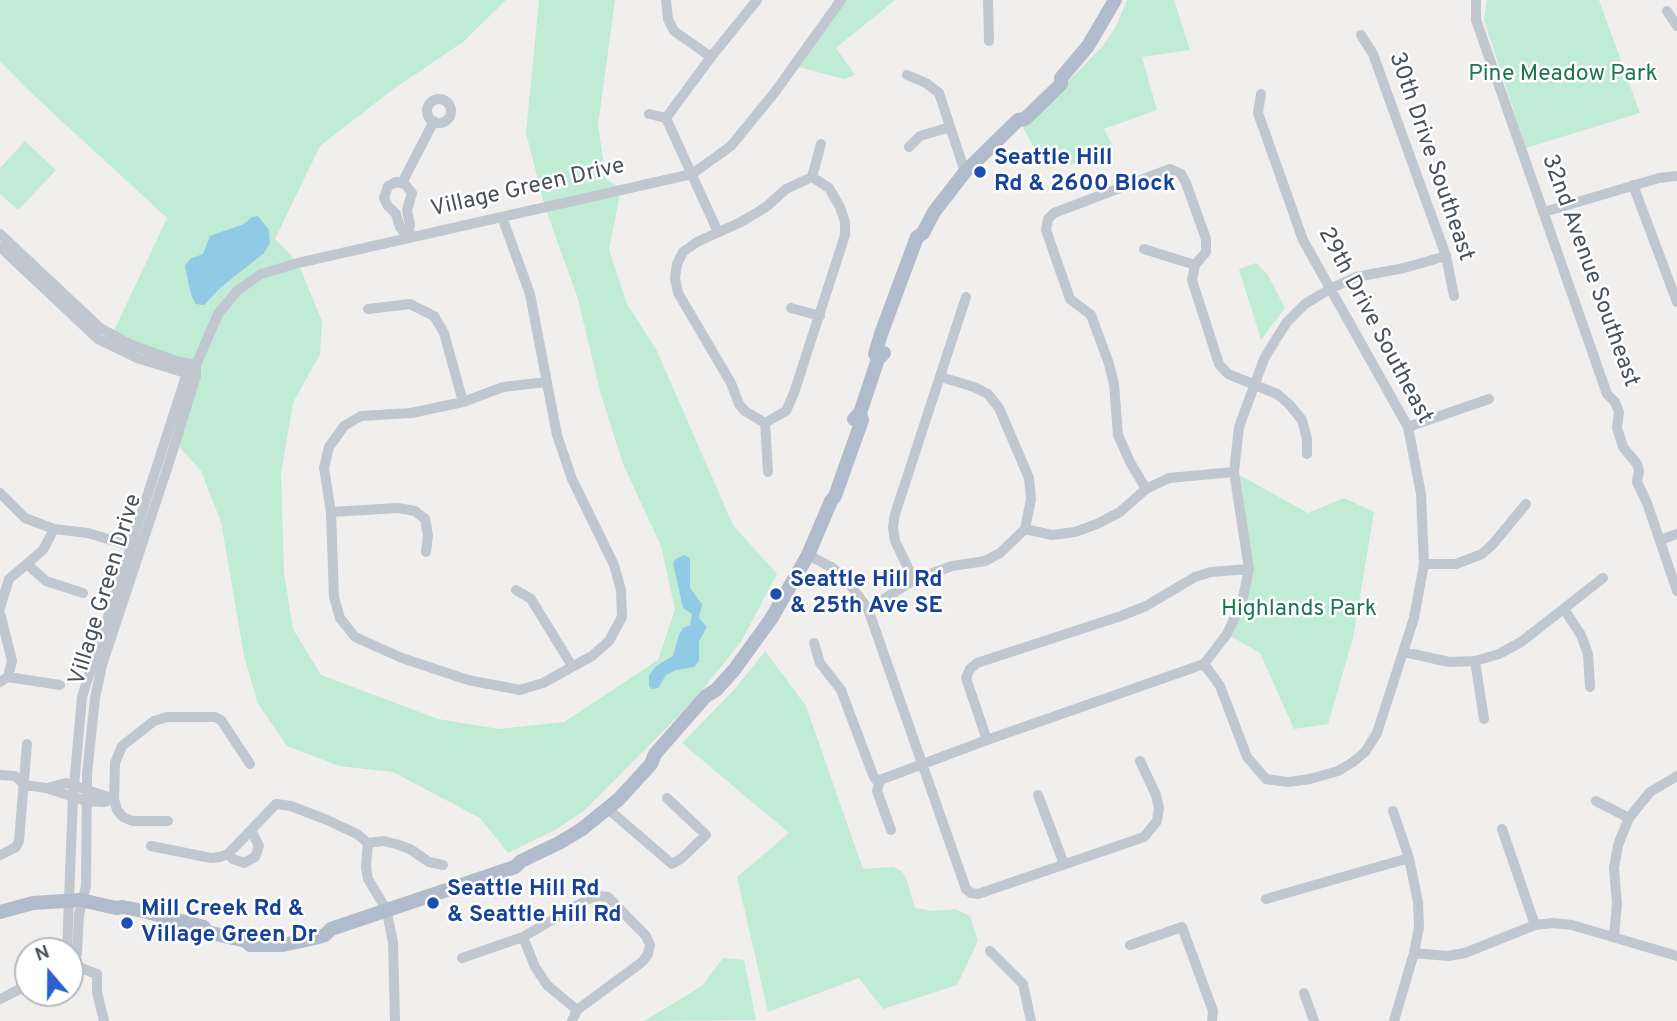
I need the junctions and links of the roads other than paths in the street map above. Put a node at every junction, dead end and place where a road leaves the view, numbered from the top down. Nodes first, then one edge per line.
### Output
1 (666, 0) edge
2 (757, 0) edge
3 (841, 0) edge
4 (988, 0) edge
5 (1115, 0) edge
6 (1476, 0) edge
7 (1667, 11) dead end
8 (1677, 26) edge
9 (1361, 35) dead end
10 (989, 41) dead end
11 (711, 57) junction
12 (907, 75) dead end
13 (1261, 94) dead end
14 (649, 114) dead end
15 (666, 118) junction
16 (434, 121) dead end
17 (950, 127) junction
18 (821, 144) dead end
19 (909, 147) dead end
20 (965, 172) junction
21 (692, 174) junction
22 (1677, 176) edge
23 (812, 177) junction
24 (402, 183) junction
25 (1633, 185) junction
26 (1544, 212) junction
27 (502, 217) junction
28 (718, 232) junction
29 (0, 234) edge
30 (408, 238) junction
31 (0, 247) edge
32 (1144, 249) dead end
33 (1446, 256) junction
34 (1195, 265) junction
35 (1330, 289) junction
36 (1454, 296) dead end
37 (966, 297) dead end
38 (1676, 302) edge
39 (791, 308) dead end
40 (368, 309) dead end
41 (820, 316) junction
42 (193, 371) junction
43 (941, 377) junction
44 (546, 382) junction
45 (1254, 386) junction
46 (1489, 399) dead end
47 (463, 402) junction
48 (765, 424) junction
49 (1408, 427) junction
50 (1307, 454) dead end
51 (768, 472) dead end
52 (1234, 472) junction
53 (1146, 489) junction
54 (0, 493) edge
55 (1526, 504) dead end
56 (331, 512) junction
57 (54, 529) junction
58 (1025, 529) junction
59 (1677, 534) edge
60 (1660, 540) junction
61 (130, 546) junction
62 (426, 552) dead end
63 (808, 555) junction
64 (1424, 564) junction
65 (28, 565) junction
66 (1249, 569) junction
67 (1603, 578) dead end
68 (914, 580) junction
69 (516, 590) dead end
70 (1677, 591) edge
71 (83, 593) dead end
72 (0, 608) edge
73 (868, 609) junction
74 (1563, 609) junction
75 (0, 613) edge
76 (814, 643) dead end
77 (1404, 653) junction
78 (1475, 661) junction
79 (1204, 664) junction
80 (572, 666) junction
81 (4, 679) edge
82 (60, 685) dead end
83 (1590, 687) dead end
84 (1484, 719) dead end
85 (987, 740) junction
86 (27, 744) dead end
87 (1140, 761) dead end
88 (250, 764) dead end
89 (923, 764) junction
90 (0, 775) edge
91 (1677, 776) edge
92 (878, 780) junction
93 (25, 785) junction
94 (74, 785) junction
95 (46, 788) junction
96 (86, 795) junction
97 (1038, 795) dead end
98 (73, 797) junction
99 (667, 798) dead end
100 (114, 799) junction
101 (1596, 801) dead end
102 (608, 809) junction
103 (1393, 811) dead end
104 (1629, 818) junction
105 (168, 821) dead end
106 (1502, 829) dead end
107 (251, 830) junction
108 (891, 830) dead end
109 (368, 843) junction
110 (151, 846) dead end
111 (228, 854) junction
112 (0, 855) edge
113 (1409, 858) junction
114 (1064, 864) junction
115 (443, 865) dead end
116 (1266, 899) dead end
117 (75, 900) junction
118 (386, 909) junction
119 (0, 912) edge
120 (1535, 925) junction
121 (69, 937) edge
122 (76, 937) edge
123 (523, 937) junction
124 (1614, 937) junction
125 (1130, 945) dead end
126 (990, 951) dead end
127 (1415, 953) junction
128 (1677, 956) edge
129 (462, 958) dead end
130 (84, 968) edge
131 (1304, 993) dead end
132 (576, 1010) junction
133 (104, 1021) edge
134 (395, 1021) edge
135 (572, 1021) edge
136 (1031, 1021) edge
137 (1212, 1021) edge
138 (1314, 1021) edge
139 (1394, 1021) edge

1 - 11 street
2 - 11 street
3 - 21 street, Village Green Drive
4 - 10 street
5 - 20 main road
6 - 26 street, 32nd Avenue Southeast
7 - 8 street
9 - 33 street, 30th Drive Southeast
11 - 15 street
12 - 17 street
13 - 35 street, 29th Drive Southeast
14 - 15 street
15 - 21 street
16 - 24 street
17 - 19 street
17 - 20 street
18 - 23 street
20 - 63 main road
21 - 27 street, Village Green Drive
21 - 28 street
22 - 25 street
23 - 28 street
23 - 41 street
24 - 30 street
24 - 30 street
25 - 26 street
25 - 38 street
26 - 60 street, 32nd Avenue Southeast
27 - 30 street, Village Green Drive
27 - 44 street
28 - 48 street
29 - 42 street
30 - 42 street, Village Green Drive
31 - 42 street
32 - 34 street
33 - 35 street
33 - 36 street, 30th Drive Southeast
34 - 45 street
34 - 53 street
35 - 45 street
35 - 49 street, 29th Drive Southeast
37 - 43 street
39 - 41 street
40 - 47 street
41 - 48 street
42 - 61 street, Village Green Drive
42 - 96 street, Village Green Drive
43 - 58 street
43 - 68 street
44 - 47 street
44 - 80 street
45 - 50 street
45 - 52 street
46 - 49 street
47 - 56 street
48 - 51 street
49 - 64 street, 29th Drive Southeast
52 - 53 street
52 - 66 street
53 - 58 street
54 - 57 street
55 - 64 street
56 - 62 street
56 - 80 street
57 - 61 street
57 - 65 street
58 - 68 street
59 - 60 street
60 - 70 street, 32nd Avenue Southeast
61 - 94 street, Village Green Drive
63 - 73 street
63 - 102 main road
64 - 77 street, 29th Drive Southeast
65 - 71 street
65 - 72 street
66 - 79 street
66 - 85 street
67 - 74 street
68 - 73 street
69 - 80 street
73 - 89 street
74 - 78 street
74 - 83 street
75 - 81 street
76 - 92 street
77 - 78 street
77 - 79 street, 29th Drive Southeast
78 - 84 street
79 - 85 street
81 - 82 street
85 - 89 street
86 - 93 street
87 - 114 street
88 - 100 street
89 - 92 street
89 - 114 street
90 - 93 street
91 - 104 street
92 - 108 street
93 - 95 street
93 - 112 street
94 - 95 street
94 - 96 street
94 - 98 street, Village Green Drive
95 - 98 street
96 - 98 street
96 - 100 street
96 - 117 street, Village Green Drive
97 - 114 street
98 - 117 street, Village Green Drive
99 - 102 street
100 - 105 street
101 - 104 street
102 - 118 main road
103 - 113 street
104 - 124 street
106 - 120 street
107 - 109 street
107 - 111 street
107 - 111 street
109 - 115 street
109 - 118 street
110 - 111 street
113 - 116 street
113 - 127 street
117 - 118 main road
117 - 119 main road
117 - 121 street
117 - 122 street
118 - 134 street
120 - 124 street
120 - 127 street
123 - 129 street
123 - 132 street
123 - 132 street
124 - 128 street
125 - 137 street
126 - 136 street
127 - 139 street
130 - 133 street
131 - 138 street
132 - 135 street

